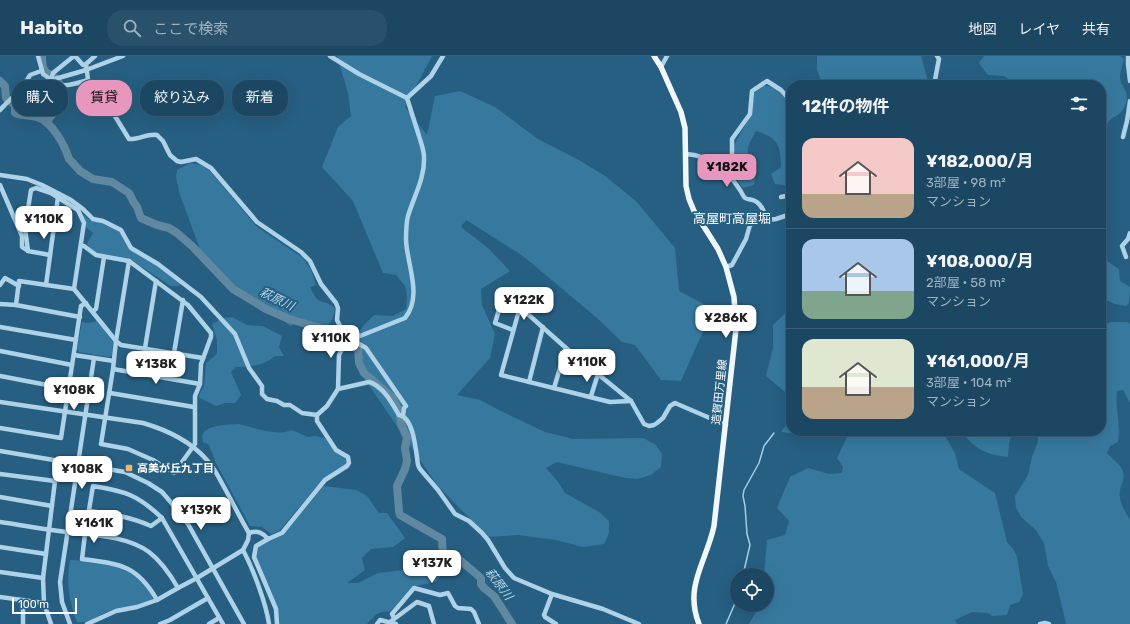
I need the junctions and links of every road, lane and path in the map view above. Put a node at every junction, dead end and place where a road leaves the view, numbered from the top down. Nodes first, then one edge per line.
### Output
1 (38, 56) edge
2 (75, 56) edge
3 (94, 56) edge
4 (123, 56) edge
5 (330, 56) edge
6 (442, 56) edge
7 (654, 56) edge
8 (667, 56) edge
9 (938, 56) edge
10 (1128, 56) edge
11 (661, 67) junction
12 (86, 68) junction
13 (41, 71) junction
14 (1129, 72) edge
15 (52, 77) junction
16 (27, 80) edge
17 (45, 80) edge
18 (88, 80) edge
19 (935, 80) edge
20 (1130, 81) edge
21 (76, 83) edge
22 (786, 96) edge
23 (12, 97) edge
24 (407, 98) junction
25 (1130, 100) edge
26 (0, 110) edge
27 (115, 116) edge
28 (1123, 137) dead end
29 (686, 154) junction
30 (0, 175) edge
31 (732, 180) junction
32 (0, 186) edge
33 (786, 196) edge
34 (58, 197) junction
35 (782, 197) dead end
36 (786, 216) edge
37 (767, 221) junction
38 (1130, 233) edge
39 (81, 246) junction
40 (28, 251) junction
41 (50, 255) junction
42 (104, 257) junction
43 (1126, 257) dead end
44 (129, 261) junction
45 (726, 267) junction
46 (2, 277) edge
47 (156, 281) junction
48 (0, 285) edge
49 (46, 285) junction
50 (18, 286) junction
51 (74, 289) junction
52 (183, 300) junction
53 (86, 303) junction
54 (0, 304) edge
55 (16, 305) junction
56 (520, 307) junction
57 (93, 311) junction
58 (80, 317) junction
59 (0, 326) edge
60 (543, 327) junction
61 (513, 330) junction
62 (349, 338) junction
63 (76, 340) junction
64 (116, 342) junction
65 (145, 348) junction
66 (566, 348) junction
67 (0, 351) edge
68 (174, 353) junction
69 (74, 355) junction
70 (94, 358) junction
71 (203, 358) junction
72 (114, 361) junction
73 (72, 364) junction
74 (113, 369) junction
75 (598, 374) junction
76 (0, 376) edge
77 (529, 382) junction
78 (200, 384) junction
79 (554, 388) junction
80 (68, 389) junction
81 (338, 389) junction
82 (110, 393) junction
83 (591, 396) junction
84 (631, 401) junction
85 (0, 402) edge
86 (194, 407) junction
87 (65, 412) junction
88 (86, 415) junction
89 (317, 415) junction
90 (401, 415) junction
91 (105, 418) junction
92 (726, 425) junction
93 (0, 428) edge
94 (194, 447) junction
95 (0, 451) edge
96 (78, 464) junction
97 (0, 474) edge
98 (0, 498) edge
99 (52, 506) junction
100 (90, 511) junction
101 (162, 518) junction
102 (0, 522) edge
103 (49, 530) junction
104 (67, 532) junction
105 (249, 533) junction
106 (85, 534) junction
107 (268, 540) junction
108 (0, 547) edge
109 (243, 550) junction
110 (46, 554) junction
111 (213, 569) junction
112 (0, 572) edge
113 (43, 578) junction
114 (197, 578) junction
115 (178, 588) junction
116 (552, 594) junction
117 (0, 597) edge
118 (208, 598) junction
119 (157, 600) junction
120 (23, 601) junction
121 (44, 603) junction
122 (219, 618) junction
123 (392, 620) junction
124 (90, 623) edge
125 (23, 624) edge
126 (51, 624) edge
127 (70, 624) edge
128 (160, 624) edge
129 (209, 624) edge
130 (222, 624) edge
131 (244, 624) edge
132 (269, 624) edge
133 (277, 624) edge
134 (377, 624) edge
135 (396, 624) edge
136 (434, 624) edge
137 (479, 624) edge
138 (556, 624) edge
139 (639, 624) edge
140 (699, 624) edge
141 (1040, 624) edge
142 (1050, 624) edge

1 - 13 street
2 - 12 street
2 - 15 street
3 - 12 street
4 - 12 street
5 - 24 street
6 - 24 street
7 - 11 main road, 造賀田万里線
8 - 11 street
9 - 19 street
10 - 14 street
11 - 29 main road, 造賀田万里線
12 - 15 street
12 - 18 street
13 - 15 street
13 - 16 street
14 - 20 street
15 - 17 street
15 - 21 street
22 - 31 street
23 - 26 street
24 - 62 street
25 - 28 street
27 - 62 street
29 - 31 street
29 - 45 main road, 造賀田万里線
30 - 89 street
31 - 37 street
32 - 40 street
33 - 35 street
34 - 39 street
34 - 40 street
34 - 41 street
36 - 37 street
37 - 45 street
38 - 43 street
39 - 42 street
39 - 51 street
40 - 41 street
41 - 49 street
42 - 44 street
42 - 57 street
44 - 47 street
44 - 64 street
45 - 92 main road, 造賀田万里線
46 - 48 street
46 - 50 street
47 - 52 street
47 - 65 street
49 - 50 street
49 - 51 street
50 - 55 street
51 - 53 street
52 - 68 street
52 - 71 street
53 - 57 street
53 - 58 street
54 - 55 street
55 - 58 street
56 - 60 street
56 - 61 street
56 - 61 street
57 - 64 street
58 - 63 street
59 - 63 street
60 - 66 street
60 - 77 street
61 - 77 street
62 - 81 street
62 - 90 street
63 - 69 street
64 - 65 street
64 - 72 street
65 - 68 street
66 - 75 street
66 - 79 street
67 - 73 street
68 - 71 street
69 - 70 street
69 - 73 street
70 - 72 street
70 - 88 street
71 - 78 street
72 - 74 street
73 - 80 street
74 - 78 street
74 - 82 street
75 - 83 street
75 - 84 street
76 - 80 street
77 - 79 street
78 - 86 street
79 - 83 street
80 - 87 street
81 - 89 street
81 - 90 street
82 - 86 street
82 - 91 street
83 - 84 street
84 - 92 street
85 - 87 street
86 - 94 street
87 - 88 street
87 - 93 street
88 - 91 street
88 - 96 street
89 - 107 street
90 - 116 street
91 - 94 street
91 - 94 street
92 - 140 main road, 造賀田万里線
94 - 105 street
95 - 96 street
96 - 104 street
96 - 111 street
97 - 99 street
98 - 99 street
99 - 103 street
100 - 101 street
100 - 101 street
100 - 106 street
101 - 114 street
102 - 103 street
103 - 104 street
103 - 110 street
104 - 106 street
104 - 127 street
105 - 107 street
105 - 109 street
106 - 115 street
106 - 119 street
107 - 133 street
108 - 110 street
109 - 111 street
109 - 132 street
110 - 113 street
111 - 114 street
111 - 131 street
112 - 113 street
113 - 121 street
114 - 115 street
114 - 118 street
115 - 119 street
116 - 138 street
116 - 139 street
117 - 120 street
118 - 122 street
118 - 128 street
119 - 124 street
120 - 121 street
120 - 125 street
121 - 126 street
122 - 129 street
122 - 130 street
123 - 134 street
123 - 135 street
123 - 136 street
123 - 137 street
141 - 142 street

